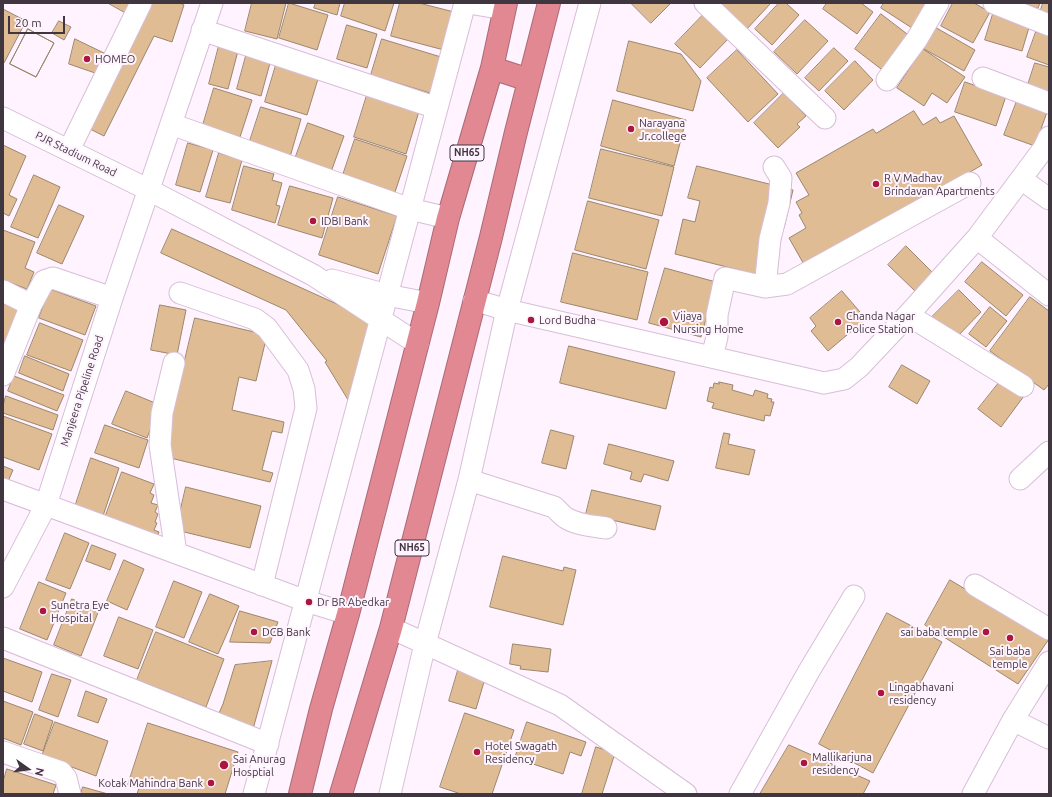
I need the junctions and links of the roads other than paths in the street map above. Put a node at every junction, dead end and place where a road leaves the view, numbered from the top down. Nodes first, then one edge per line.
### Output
1 (141, 3) edge
2 (212, 3) edge
3 (465, 3) edge
4 (469, 3) edge
5 (548, 3) edge
6 (590, 3) edge
7 (705, 3) edge
8 (938, 3) edge
9 (994, 3) edge
10 (505, 6) edge
11 (1049, 25) edge
12 (202, 30) junction
13 (492, 68) junction
14 (983, 78) dead end
15 (528, 80) junction
16 (887, 80) dead end
17 (1049, 103) edge
18 (437, 108) junction
19 (3, 118) edge
20 (825, 118) dead end
21 (170, 124) junction
22 (1049, 137) edge
23 (69, 150) junction
24 (774, 167) dead end
25 (1021, 179) junction
26 (970, 183) dead end
27 (149, 190) junction
28 (1049, 200) edge
29 (410, 209) junction
30 (448, 218) junction
31 (977, 238) junction
32 (313, 275) junction
33 (764, 287) junction
34 (3, 292) edge
35 (180, 294) dead end
36 (1049, 295) edge
37 (388, 296) junction
38 (112, 298) junction
39 (474, 300) junction
40 (428, 303) junction
41 (31, 305) junction
42 (507, 310) junction
43 (908, 315) junction
44 (381, 320) junction
45 (418, 344) junction
46 (712, 357) junction
47 (174, 363) dead end
48 (3, 375) edge
49 (1023, 386) dead end
50 (1049, 452) edge
51 (1020, 479) dead end
52 (469, 480) junction
53 (3, 489) edge
54 (46, 505) junction
55 (606, 528) dead end
56 (176, 553) junction
57 (262, 585) junction
58 (975, 585) dead end
59 (3, 587) edge
60 (854, 596) dead end
61 (306, 601) junction
62 (348, 614) junction
63 (391, 628) junction
64 (1049, 629) edge
65 (3, 638) edge
66 (425, 644) junction
67 (1049, 662) edge
68 (1013, 720) junction
69 (1049, 738) edge
70 (268, 744) junction
71 (3, 752) edge
72 (684, 792) edge
73 (70, 794) edge
74 (254, 794) edge
75 (300, 794) edge
76 (341, 794) edge
77 (390, 794) edge
78 (740, 794) edge
79 (973, 794) edge

1 - 23 street
2 - 12 street, Manjeera Pipeline Road
3 - 18 street
4 - 10 street
5 - 15 highway, NH65
6 - 42 street
7 - 20 street
8 - 16 street
9 - 11 street
10 - 13 highway, NH65
12 - 18 street
12 - 21 street, Manjeera Pipeline Road
13 - 15 highway
13 - 30 highway, NH65
14 - 17 street
15 - 39 highway, NH65
18 - 29 street
19 - 23 street, PJR Stadium Road
21 - 27 street, Manjeera Pipeline Road
21 - 29 street
22 - 25 street
23 - 27 street, PJR Stadium Road
24 - 33 street
25 - 28 street
25 - 31 street
26 - 33 street
27 - 32 street, PJR Stadium Road
27 - 38 street, Manjeera Pipeline Road
29 - 30 street
29 - 37 street
30 - 40 highway, NH65
31 - 36 street
31 - 43 street
32 - 37 street
32 - 44 street
33 - 46 street
34 - 41 street
35 - 57 street
37 - 40 street
37 - 44 street
38 - 41 street
38 - 54 street, Manjeera Pipeline Road
39 - 42 street
39 - 63 highway, NH65
40 - 45 highway, NH65
41 - 48 street
42 - 46 street
42 - 52 street
43 - 46 street
43 - 49 street
44 - 45 street
44 - 61 street
45 - 62 highway, NH65
47 - 56 street
50 - 51 street
52 - 55 street
52 - 66 street
53 - 54 street
54 - 56 street
54 - 59 street, Manjeera Pipeline Road
56 - 57 street
57 - 61 street
58 - 64 street
60 - 78 street
61 - 62 street
61 - 70 street
62 - 75 highway, NH65
63 - 66 street
63 - 76 highway, NH65
65 - 70 street
66 - 72 street
66 - 77 street
67 - 68 street
68 - 69 street
68 - 79 street
70 - 74 street
71 - 73 street

